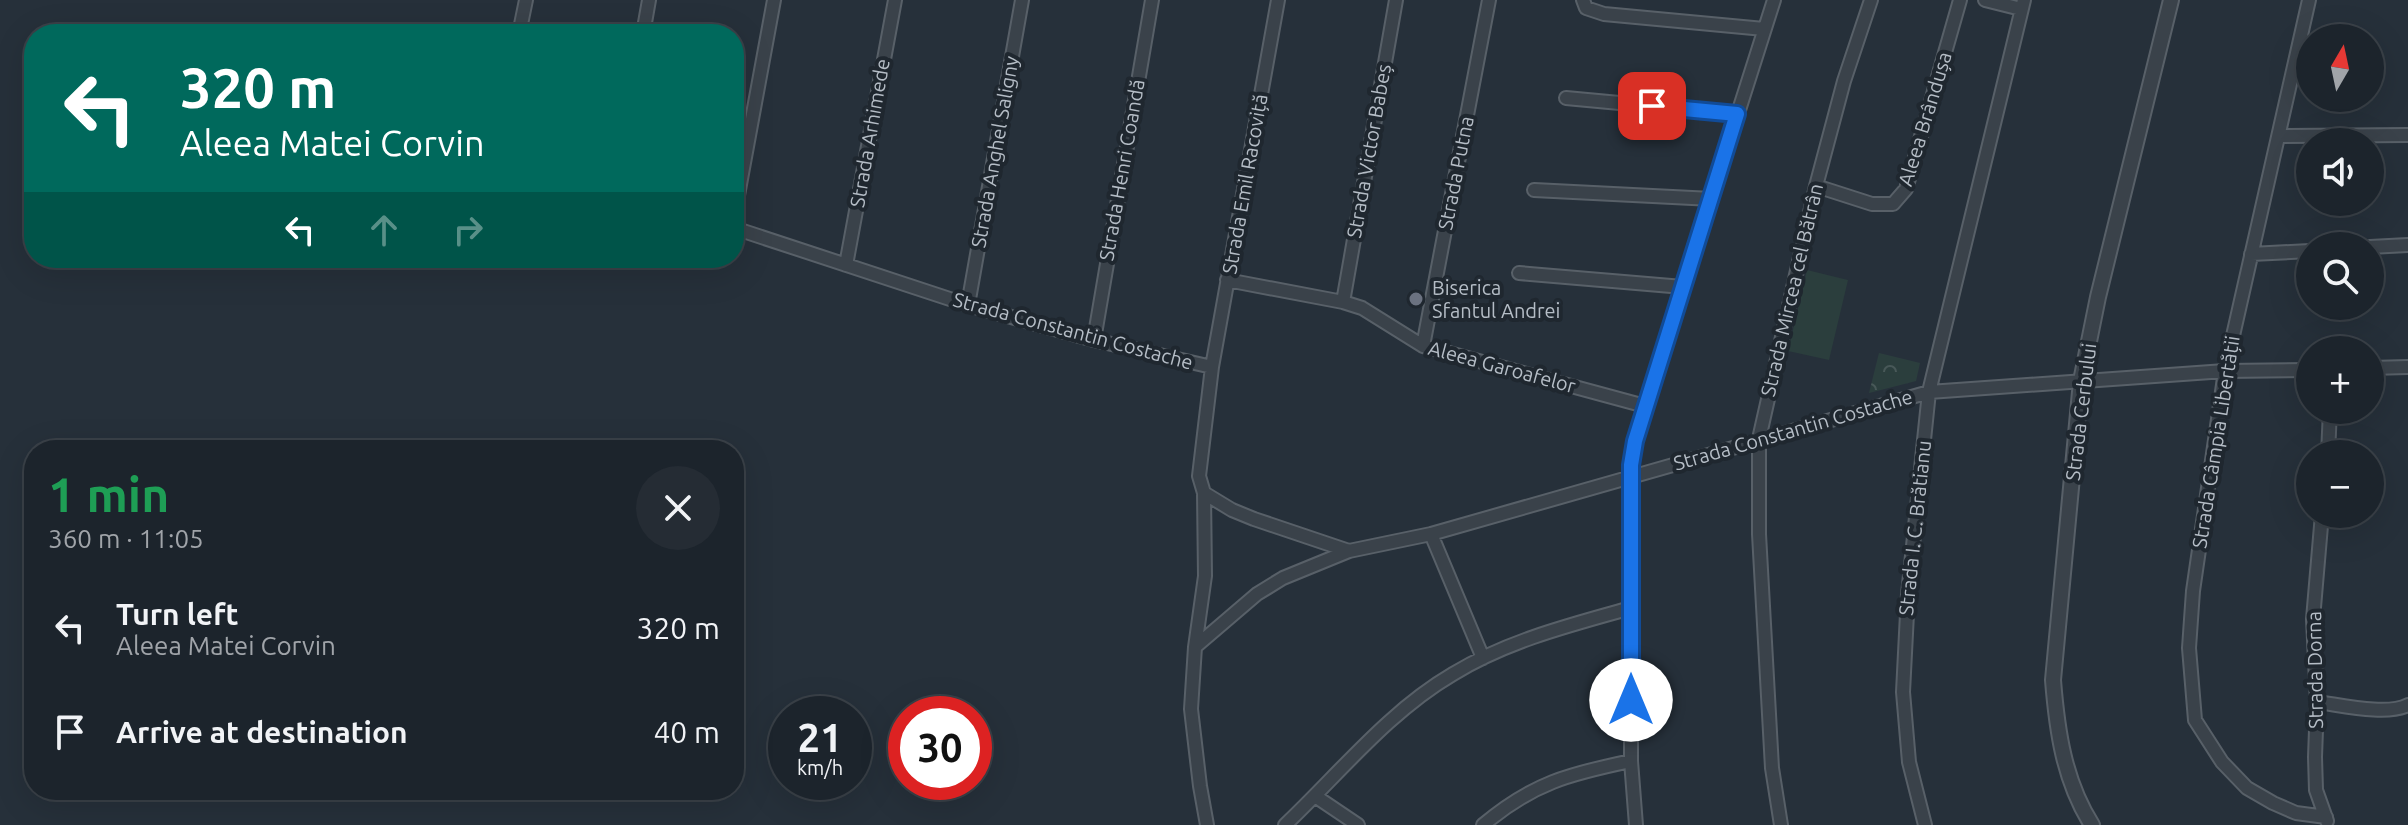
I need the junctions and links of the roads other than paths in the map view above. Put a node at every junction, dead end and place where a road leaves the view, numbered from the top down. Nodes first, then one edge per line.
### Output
1 (526, 0) edge
2 (649, 0) edge
3 (774, 0) edge
4 (895, 0) edge
5 (1022, 0) edge
6 (1152, 0) edge
7 (1278, 0) edge
8 (1396, 0) edge
9 (1489, 0) edge
10 (1583, 0) edge
11 (1774, 0) edge
12 (1871, 0) edge
13 (1960, 0) edge
14 (1985, 0) edge
15 (2171, 0) edge
16 (2309, 0) edge
17 (2022, 4) edge
18 (521, 24) edge
19 (645, 24) edge
20 (1764, 29) junction
21 (1566, 98) dead end
22 (1737, 114) junction
23 (2408, 135) edge
24 (2279, 136) junction
25 (744, 163) edge
26 (1816, 186) junction
27 (1534, 190) dead end
28 (1712, 199) junction
29 (744, 231) edge
30 (2408, 245) edge
31 (2384, 246) edge
32 (2296, 252) edge
33 (2251, 254) junction
34 (846, 265) junction
35 (1519, 273) dead end
36 (1227, 280) junction
37 (1683, 287) junction
38 (1343, 302) junction
39 (968, 305) junction
40 (1094, 340) junction
41 (1423, 346) junction
42 (1212, 367) junction
43 (2408, 367) edge
44 (2384, 368) edge
45 (2296, 370) edge
46 (2225, 371) junction
47 (2081, 381) junction
48 (1929, 392) junction
49 (1645, 406) junction
50 (1759, 439) junction
51 (1632, 475) junction
52 (1204, 493) junction
53 (2321, 528) edge
54 (1431, 534) junction
55 (1349, 551) junction
56 (1631, 608) junction
57 (1195, 647) junction
58 (1483, 658) junction
59 (2317, 702) junction
60 (2408, 705) edge
61 (1631, 761) junction
62 (1315, 796) junction
63 (2327, 821) edge
64 (1925, 823) edge
65 (1207, 825) edge
66 (1285, 825) edge
67 (1358, 825) edge
68 (1483, 825) edge
69 (1636, 825) edge
70 (1781, 825) edge
71 (1909, 825) edge
72 (2092, 825) edge

1 - 18 street
2 - 19 street
3 - 25 street
4 - 34 street, Strada Arhimede
5 - 39 street, Strada Anghel Saligny
6 - 40 street, Strada Henri Coandă
7 - 36 street, Strada Emil Racoviță
8 - 38 street, Strada Victor Babeș
9 - 41 street, Strada Putna
10 - 20 street
11 - 20 street
12 - 26 street, Strada Mircea cel Bătrân
13 - 26 street, Aleea Brândușa
14 - 17 street
15 - 47 street, Strada Cerbului
16 - 24 street, Strada Câmpia Libertății
17 - 48 street, Strada I. C. Brătianu
20 - 22 street
21 - 22 street
22 - 28 street
23 - 24 street
24 - 33 street, Strada Câmpia Libertății
26 - 50 street, Strada Mircea cel Bătrân
27 - 28 street
28 - 37 street
29 - 34 street, Strada Constantin Costache
30 - 31 street
32 - 33 street
33 - 46 street, Strada Câmpia Libertății
34 - 39 street, Strada Constantin Costache
35 - 37 street
36 - 38 street, Aleea Garoafelor
36 - 42 street, Strada Emil Racoviță
37 - 49 street
38 - 41 street, Aleea Garoafelor
39 - 40 street, Strada Constantin Costache
40 - 42 street, Strada Constantin Costache
41 - 49 street, Aleea Garoafelor
42 - 52 street, Strada Constantin Costache
43 - 44 street
45 - 46 street, Strada Constantin Costache
46 - 47 street, Strada Constantin Costache
46 - 63 street, Strada Câmpia Libertății
47 - 48 street, Strada Constantin Costache
47 - 72 street, Strada Cerbului
48 - 50 street, Strada Constantin Costache
48 - 64 street, Strada I. C. Brătianu
49 - 51 street
50 - 51 street, Strada Constantin Costache
50 - 70 street, Strada Mircea cel Bătrân
51 - 54 street, Strada Constantin Costache
51 - 56 street
52 - 55 street
52 - 57 street, Strada Constantin Costache
53 - 59 street, Strada Dorna
54 - 55 street, Strada Constantin Costache
54 - 58 street
55 - 57 street, Strada Constantin Costache
56 - 58 street
56 - 61 street
57 - 65 street, Strada Constantin Costache
58 - 62 street
59 - 60 street
59 - 63 street, Strada Dorna
61 - 68 street
61 - 69 street
62 - 66 street
62 - 67 street
64 - 71 street

